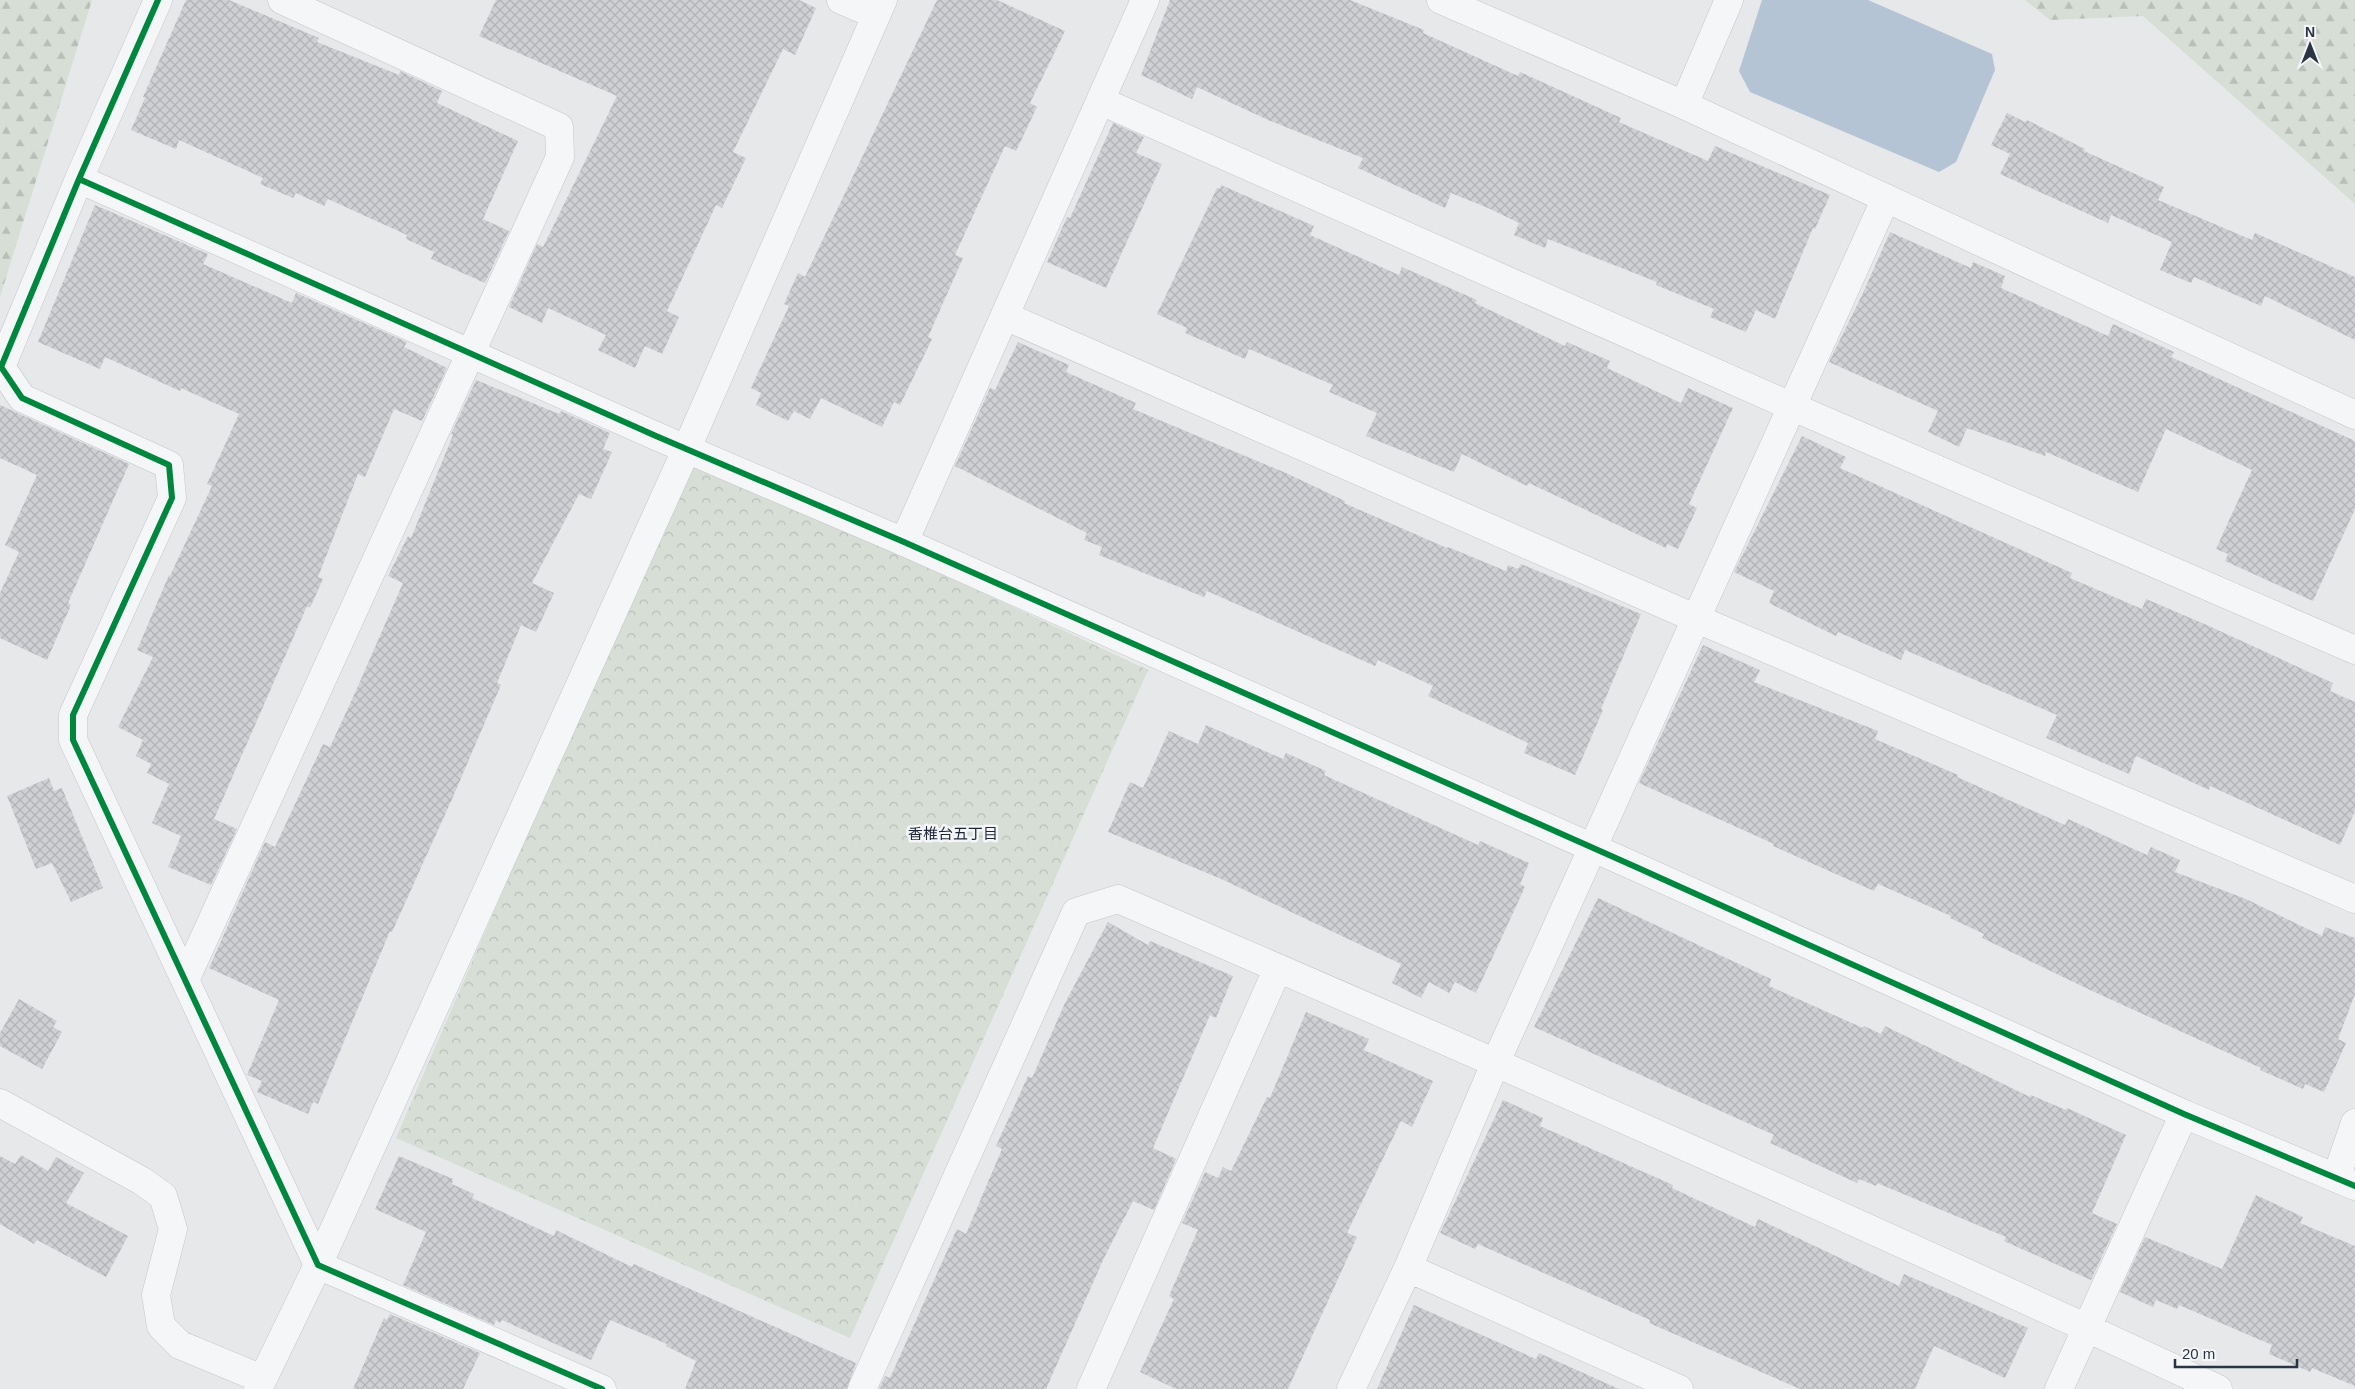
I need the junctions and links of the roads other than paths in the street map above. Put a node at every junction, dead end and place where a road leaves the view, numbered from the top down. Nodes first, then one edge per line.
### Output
1 (158, 0) edge
2 (282, 0) edge
3 (841, 0) edge
4 (1145, 0) edge
5 (1442, 0) edge
6 (1729, 0) edge
7 (879, 8) edge
8 (1101, 101) junction
9 (1684, 105) junction
10 (79, 178) junction
11 (1886, 198) junction
12 (1005, 316) junction
13 (472, 352) junction
14 (1794, 407) junction
15 (2355, 415) edge
16 (686, 448) junction
17 (904, 542) junction
18 (1697, 619) junction
19 (2355, 650) edge
20 (1593, 849) junction
21 (2355, 899) edge
22 (1278, 968) junction
23 (186, 978) junction
24 (1495, 1064) junction
25 (0, 1103) edge
26 (2184, 1114) junction
27 (2355, 1124) edge
28 (2346, 1182) edge
29 (318, 1265) junction
30 (1408, 1268) junction
31 (2087, 1328) junction
32 (260, 1384) edge
33 (602, 1389) edge
34 (862, 1389) edge
35 (1091, 1389) edge
36 (1351, 1389) edge
37 (1678, 1389) edge
38 (2059, 1389) edge
39 (2218, 1389) edge

1 - 10 street
2 - 13 street
3 - 7 street
4 - 8 street
5 - 9 street
6 - 9 street
7 - 16 street
8 - 12 street
8 - 14 street
9 - 11 street
10 - 13 street
10 - 23 street
11 - 14 street
11 - 15 street
12 - 17 street
12 - 18 street
13 - 16 street
13 - 23 street
14 - 18 street
14 - 19 street
16 - 17 street
16 - 29 street
17 - 20 street
18 - 20 street
18 - 21 street
20 - 24 street
20 - 26 street
22 - 24 street
22 - 34 street
22 - 35 street
23 - 29 street
24 - 30 street
24 - 31 street
25 - 32 street
26 - 28 street
26 - 31 street
27 - 28 street
29 - 32 street
29 - 33 street
30 - 36 street
30 - 37 street
31 - 38 street
31 - 39 street

